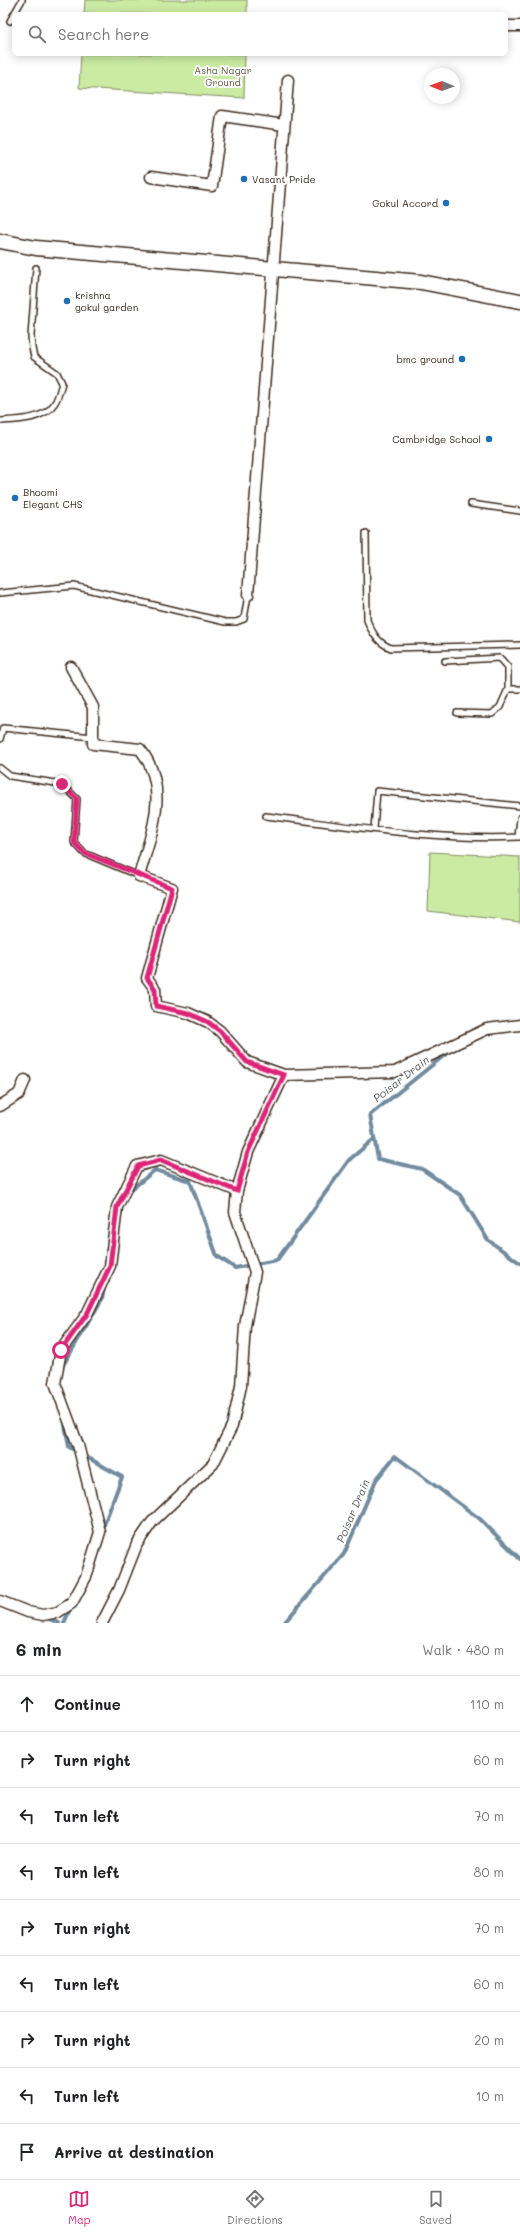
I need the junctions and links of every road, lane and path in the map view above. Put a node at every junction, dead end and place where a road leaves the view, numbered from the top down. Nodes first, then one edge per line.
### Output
1 (22, 0) edge
2 (15, 12) edge
3 (12, 18) edge
4 (10, 21) dead end
5 (508, 26) edge
6 (520, 26) edge
7 (288, 80) dead end
8 (284, 125) junction
9 (151, 177) dead end
10 (0, 241) edge
11 (36, 268) dead end
12 (274, 270) junction
13 (520, 301) edge
14 (0, 421) edge
15 (471, 504) dead end
16 (520, 511) edge
17 (366, 533) dead end
18 (0, 593) edge
19 (248, 595) joint
20 (520, 645) edge
21 (445, 661) dead end
22 (71, 667) dead end
23 (508, 689) junction
24 (520, 689) edge
25 (457, 713) dead end
26 (93, 737) junction
27 (0, 739) edge
28 (0, 768) edge
29 (520, 806) edge
30 (266, 816) dead end
31 (520, 818) edge
32 (374, 829) junction
33 (519, 837) edge
34 (139, 876) junction
35 (520, 1025) edge
36 (284, 1075) junction
37 (25, 1080) dead end
38 (0, 1106) edge
39 (237, 1191) junction
40 (0, 1601) edge
41 (102, 1623) edge

1 - 2 lane
3 - 4 lane
5 - 6 street
7 - 8 street
8 - 9 street
8 - 12 street
10 - 12 street
11 - 14 lane
12 - 13 street
12 - 19 street
15 - 16 lane
17 - 20 lane
18 - 19 lane
21 - 23 lane
22 - 26 street
23 - 24 lane
23 - 25 lane
26 - 27 lane
26 - 34 street
28 - 34 lane
29 - 32 lane
30 - 32 lane
31 - 33 lane
32 - 33 lane
34 - 36 street
35 - 36 street
36 - 39 street
37 - 38 street
39 - 40 street
39 - 41 street

